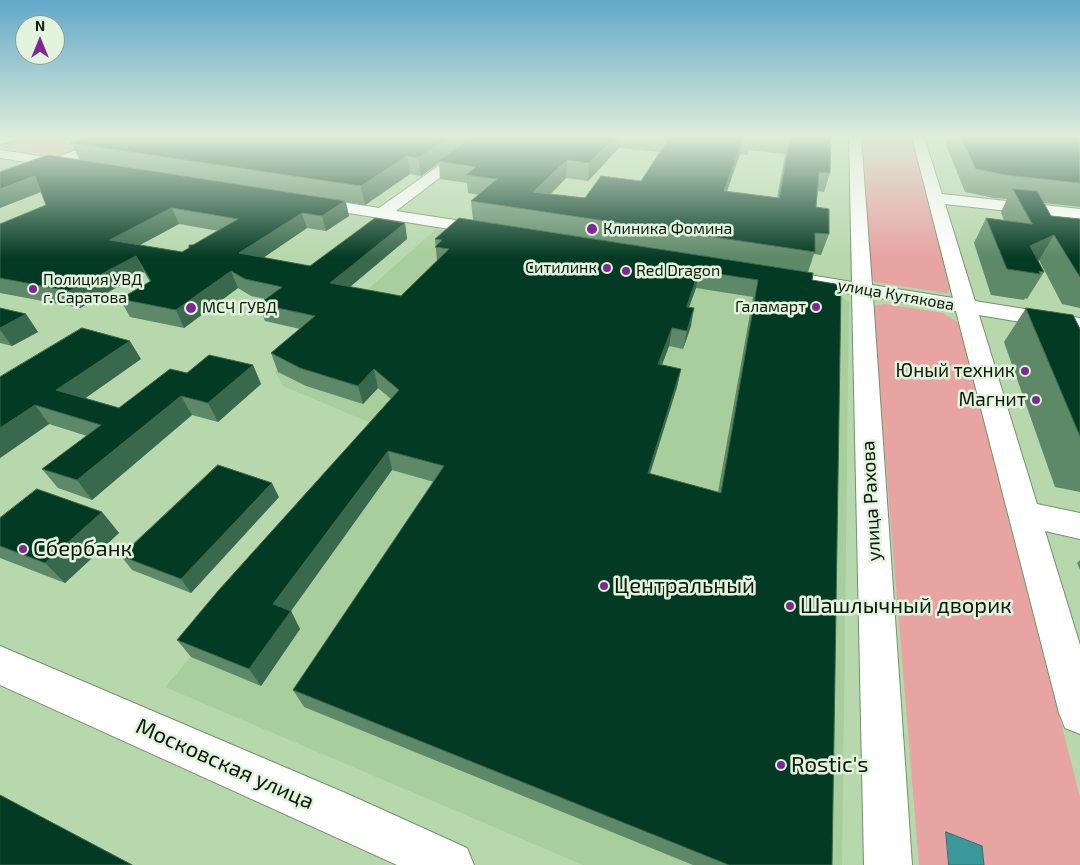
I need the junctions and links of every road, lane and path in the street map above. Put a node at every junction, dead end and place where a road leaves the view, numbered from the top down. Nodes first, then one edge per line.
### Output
1 (13, 177) edge
2 (431, 177) edge
3 (857, 177) edge
4 (930, 177) edge
5 (0, 182) edge
6 (936, 198) junction
7 (296, 200) edge
8 (381, 214) junction
9 (1080, 214) edge
10 (508, 234) edge
11 (791, 278) edge
12 (861, 289) junction
13 (967, 307) junction
14 (1080, 325) edge
15 (1024, 514) junction
16 (1080, 526) edge
17 (0, 665) edge
18 (1080, 713) edge
19 (450, 865) edge
20 (888, 865) edge

1 - 5 street
2 - 8 street
3 - 12 street, улица Рахова
4 - 6 street
6 - 9 street
6 - 13 street
7 - 8 street
8 - 10 street
11 - 12 street, улица Кутякова
12 - 13 street, улица Кутякова
12 - 20 street, улица Рахова
13 - 14 street, улица Кутякова
13 - 15 street
15 - 16 street
15 - 18 street
17 - 19 street, Московская улица

